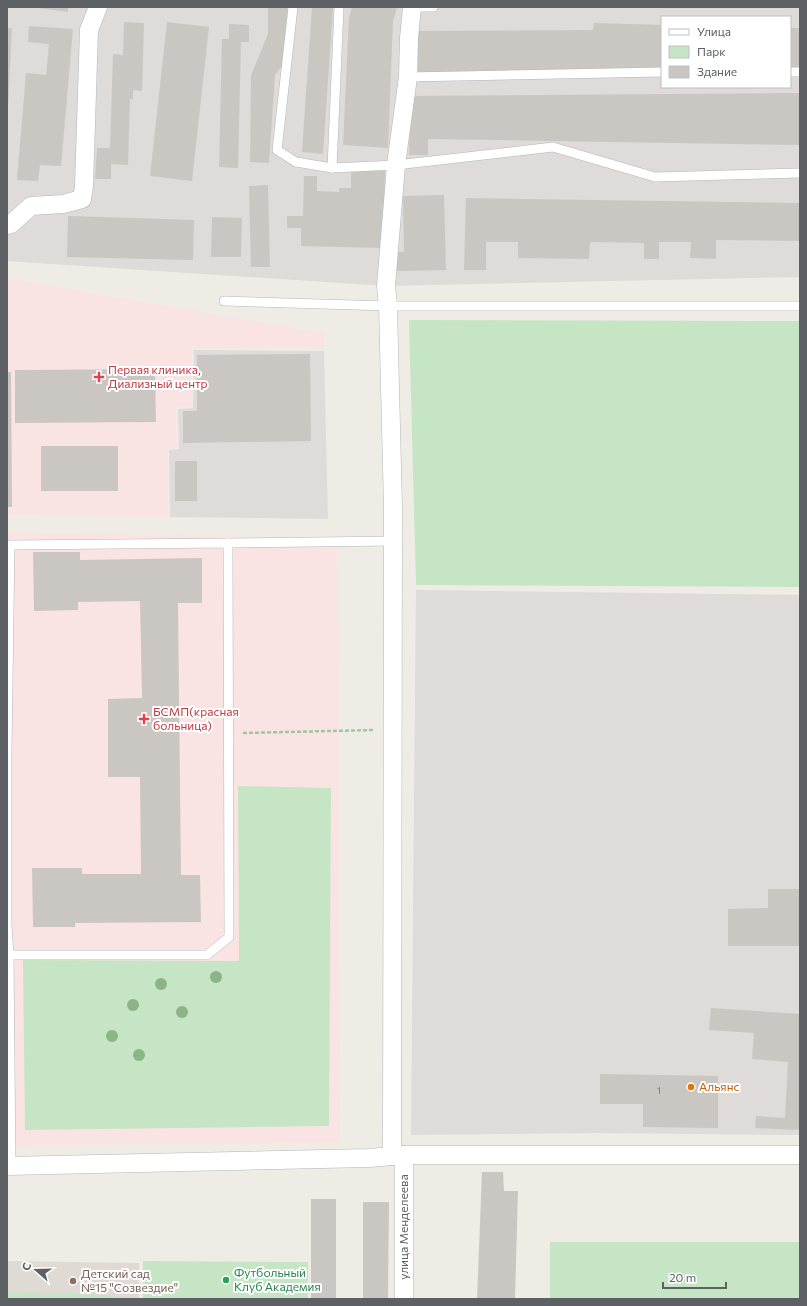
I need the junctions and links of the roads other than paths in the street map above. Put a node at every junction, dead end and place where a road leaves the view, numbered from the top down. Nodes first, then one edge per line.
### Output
1 (98, 7) edge
2 (292, 7) edge
3 (339, 7) edge
4 (412, 7) edge
5 (433, 7) edge
6 (661, 72) edge
7 (408, 77) junction
8 (396, 165) junction
9 (332, 168) junction
10 (800, 173) edge
11 (7, 225) edge
12 (224, 301) dead end
13 (388, 306) junction
14 (800, 306) edge
15 (393, 540) junction
16 (228, 544) junction
17 (7, 925) edge
18 (9, 955) junction
19 (800, 1155) edge
20 (398, 1156) junction
21 (9, 1166) edge
22 (404, 1299) edge

1 - 11 street
2 - 9 lane
3 - 9 lane
4 - 5 lane
4 - 7 street, улица Менделеева
6 - 7 lane
7 - 8 street, улица Менделеева
8 - 9 lane
8 - 10 lane
8 - 13 street, улица Менделеева
12 - 13 lane
13 - 14 lane
13 - 15 street, улица Менделеева
15 - 16 lane
15 - 20 street, улица Менделеева
16 - 17 lane
16 - 18 lane
17 - 18 lane
18 - 21 lane
19 - 20 street
20 - 21 street
20 - 22 street, улица Менделеева

